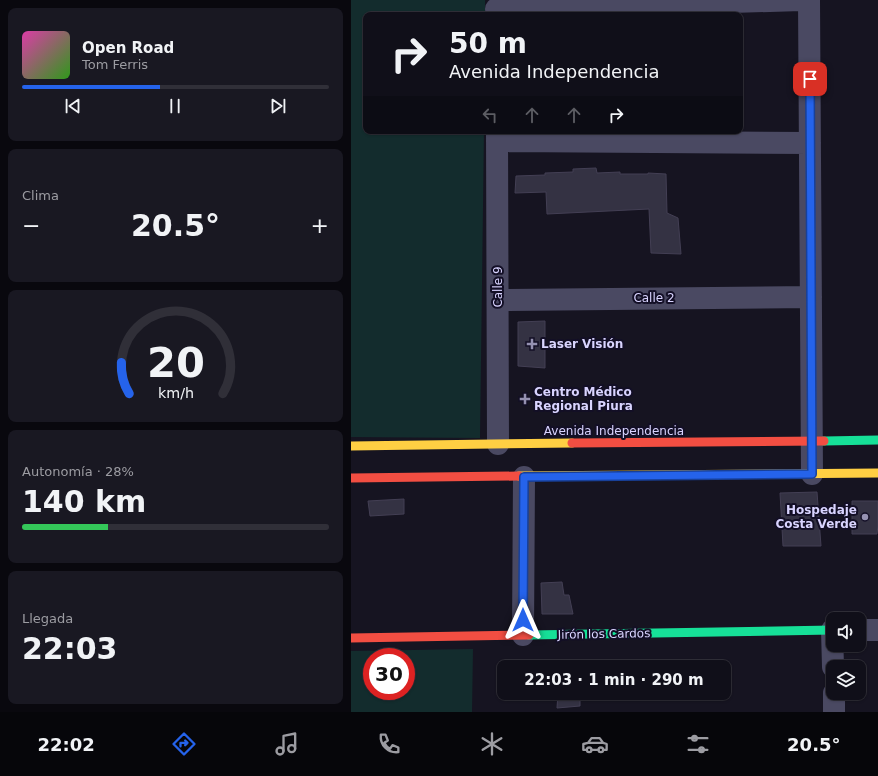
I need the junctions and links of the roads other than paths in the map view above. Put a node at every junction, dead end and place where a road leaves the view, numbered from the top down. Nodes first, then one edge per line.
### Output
1 (801, 0) edge
2 (809, 0) edge
3 (641, 2) edge
4 (496, 8) edge
5 (497, 136) edge
6 (810, 143) junction
7 (811, 297) junction
8 (498, 300) junction
9 (878, 440) edge
10 (812, 442) junction
11 (498, 444) junction
12 (351, 446) edge
13 (878, 473) edge
14 (812, 474) junction
15 (524, 477) junction
16 (351, 478) edge
17 (826, 630) edge
18 (866, 630) edge
19 (878, 630) edge
20 (523, 635) junction
21 (351, 638) edge
22 (834, 700) edge
23 (834, 712) edge

1 - 3 street
2 - 6 street
3 - 4 street
5 - 6 street
5 - 8 street, Calle 9
6 - 7 street
7 - 8 street, Calle 2
7 - 10 street
8 - 11 street, Calle 9
9 - 10 main road, Avenida Independencia
10 - 11 main road, Avenida Independencia
10 - 14 street
11 - 12 main road, Avenida Independencia
13 - 14 main road
14 - 15 main road
15 - 16 main road
15 - 20 street
17 - 20 main road, Jirón los Cardos
18 - 19 street
20 - 21 main road, Jirón los Cardos
22 - 23 street

